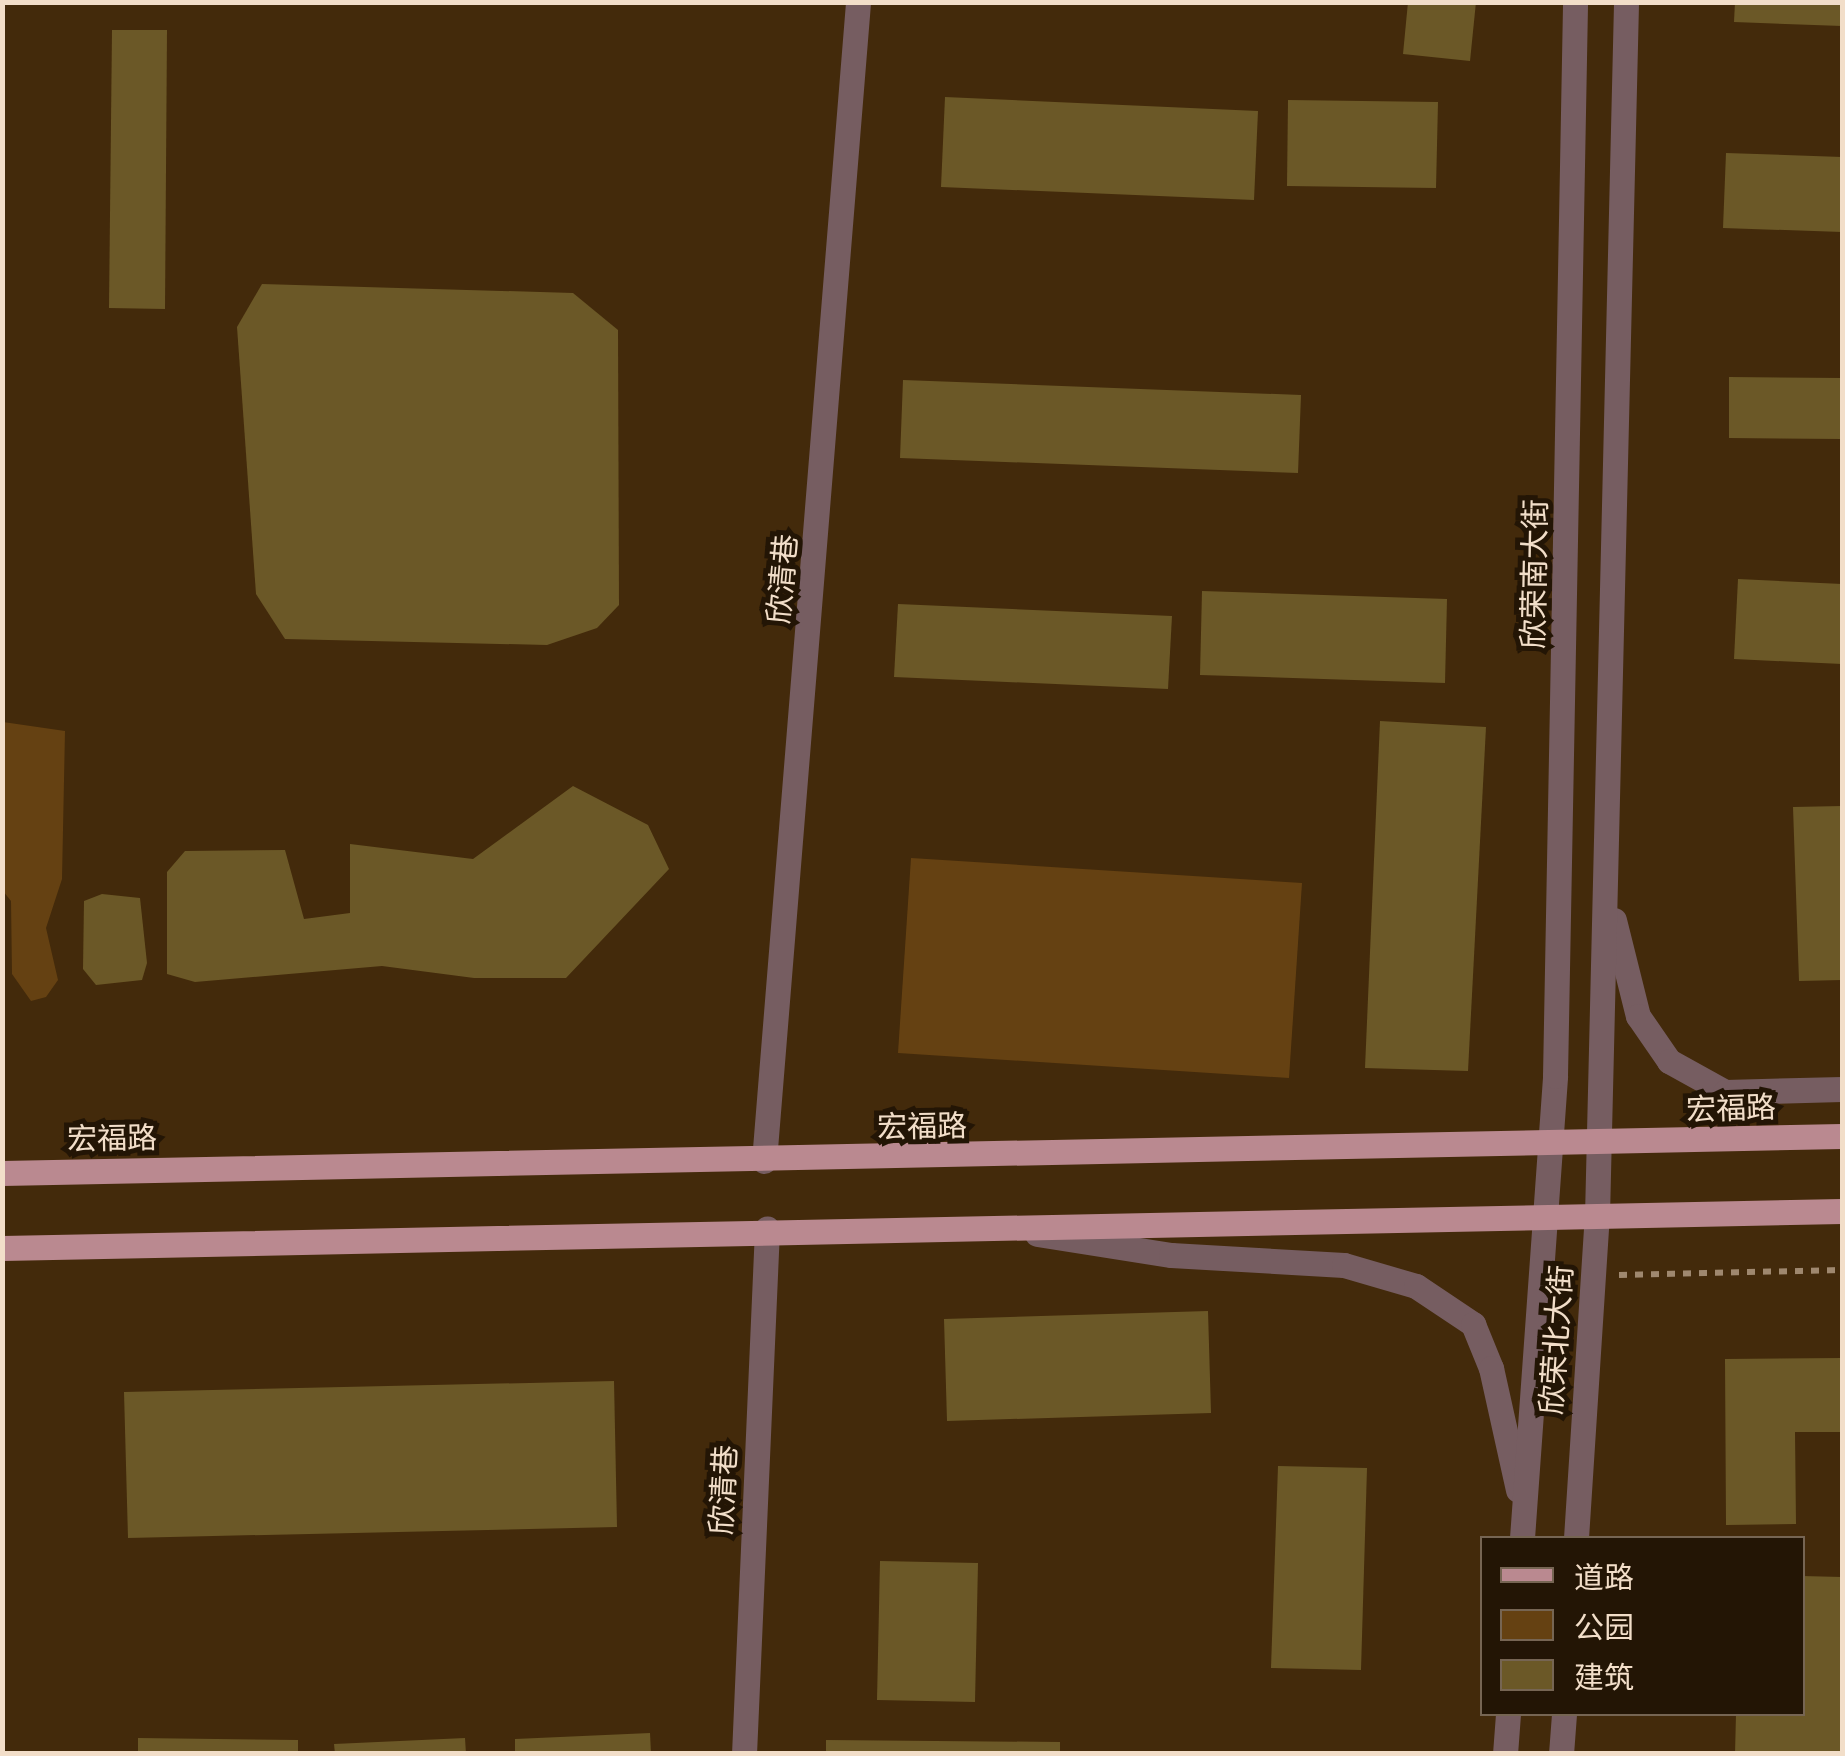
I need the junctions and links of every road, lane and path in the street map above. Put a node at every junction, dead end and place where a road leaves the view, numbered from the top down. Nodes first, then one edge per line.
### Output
1 (858, 2) edge
2 (1575, 2) edge
3 (1626, 2) edge
4 (1606, 891) junction
5 (1842, 1089) edge
6 (1842, 1136) edge
7 (1599, 1145) junction
8 (1550, 1146) junction
9 (764, 1161) junction
10 (2, 1172) edge
11 (1842, 1212) edge
12 (1597, 1216) junction
13 (1547, 1218) junction
14 (997, 1228) junction
15 (768, 1229) junction
16 (2, 1248) edge
17 (1842, 1270) edge
18 (1593, 1276) junction
19 (1523, 1528) edge
20 (1576, 1536) edge
21 (1508, 1716) edge
22 (1564, 1716) edge
23 (744, 1754) edge
24 (1505, 1754) edge
25 (1561, 1754) edge

1 - 9 street, 欣清巷
2 - 8 street, 欣荣南大街
3 - 4 street
4 - 5 street
4 - 7 street
6 - 7 main road, 宏福路
7 - 8 main road, 宏福路
7 - 12 street, 欣荣北大街
8 - 9 main road, 宏福路
8 - 13 street, 欣荣北大街
9 - 10 main road, 宏福路
11 - 12 main road
12 - 13 main road
12 - 18 street, 欣荣北大街
13 - 14 main road
13 - 19 street, 欣荣北大街
14 - 15 main road
14 - 19 street
15 - 16 main road
15 - 23 street, 欣清巷
17 - 18 path
18 - 20 street, 欣荣北大街
21 - 24 street
22 - 25 street

